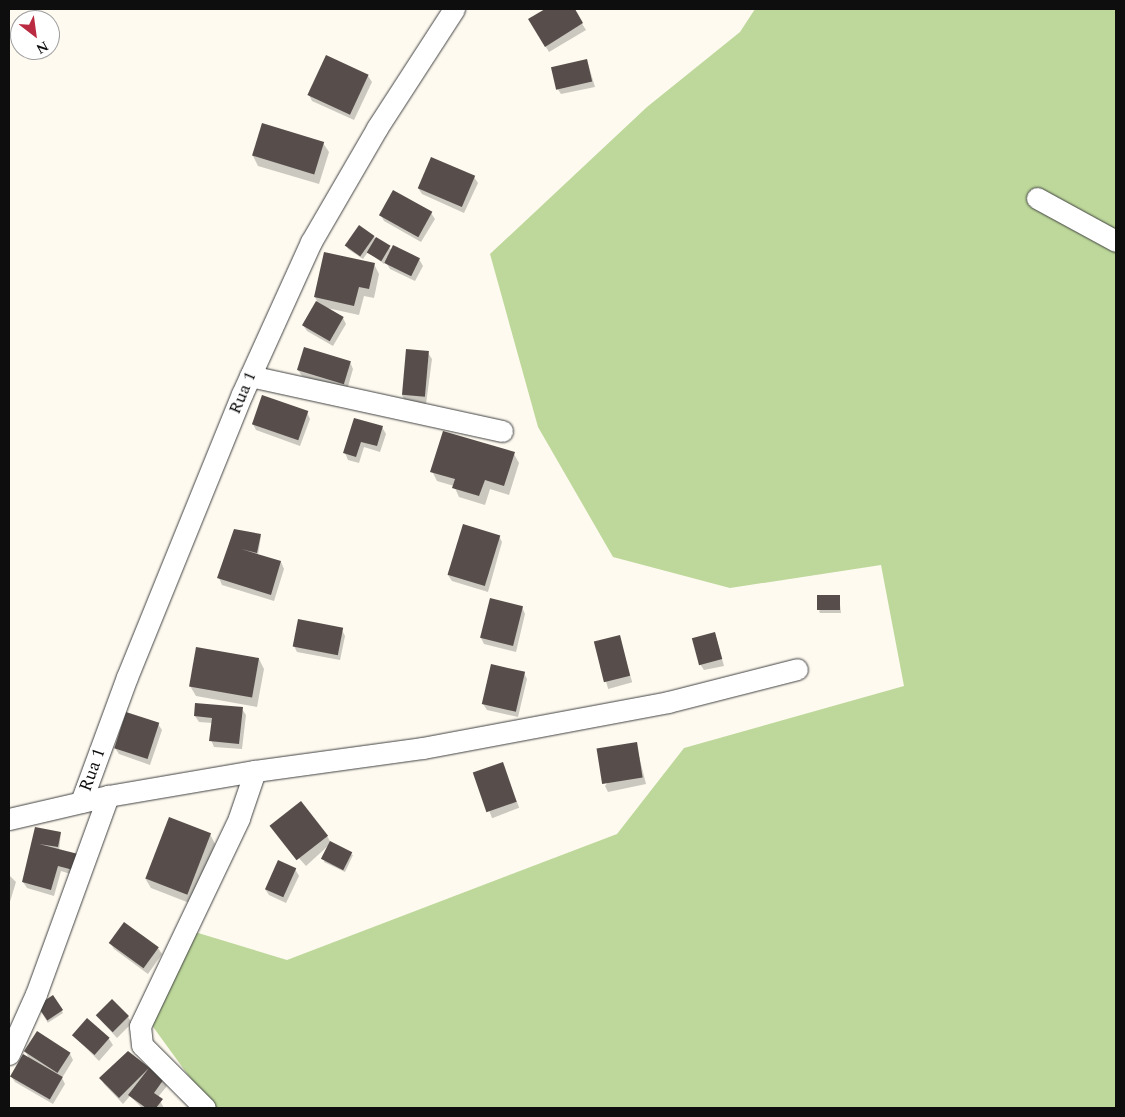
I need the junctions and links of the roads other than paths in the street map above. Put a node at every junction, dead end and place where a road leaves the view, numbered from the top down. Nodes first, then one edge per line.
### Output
1 (454, 9) edge
2 (1037, 198) dead end
3 (1116, 241) edge
4 (250, 376) junction
5 (502, 431) dead end
6 (797, 669) dead end
7 (255, 770) junction
8 (108, 796) junction
9 (82, 802) junction
10 (9, 819) edge
11 (9, 1054) edge
12 (205, 1108) edge

1 - 4 street, Rua 1
2 - 3 street
4 - 5 street
4 - 9 street, Rua 1
6 - 7 street
7 - 8 street
7 - 12 street
8 - 9 street
8 - 11 street
9 - 10 street

